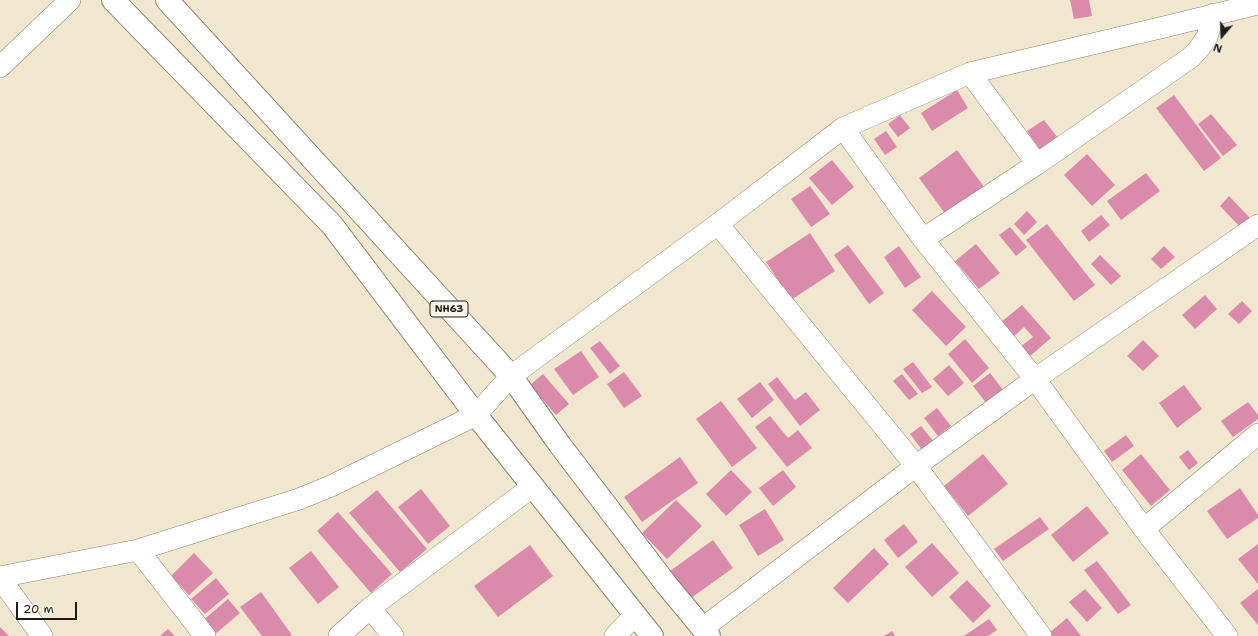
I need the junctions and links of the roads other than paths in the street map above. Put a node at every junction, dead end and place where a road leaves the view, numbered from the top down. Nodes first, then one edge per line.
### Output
1 (70, 0) edge
2 (113, 0) edge
3 (167, 0) edge
4 (1258, 4) edge
5 (1214, 14) junction
6 (0, 67) edge
7 (970, 73) junction
8 (843, 128) junction
9 (1038, 164) junction
10 (718, 224) junction
11 (1258, 225) edge
12 (923, 239) junction
13 (511, 376) junction
14 (1035, 379) junction
15 (476, 415) junction
16 (1258, 434) edge
17 (916, 466) junction
18 (532, 487) junction
19 (1144, 529) junction
20 (138, 550) junction
21 (0, 578) edge
22 (370, 608) junction
23 (635, 615) junction
24 (706, 632) edge
25 (42, 636) edge
26 (205, 636) edge
27 (339, 636) edge
28 (393, 636) edge
29 (615, 636) edge
30 (652, 636) edge
31 (1041, 636) edge
32 (1227, 636) edge

1 - 6 street
2 - 15 highway
3 - 13 highway, NH63
4 - 5 street
5 - 7 street
5 - 9 street
7 - 8 street
7 - 9 street
8 - 10 street
8 - 12 street
9 - 12 street
10 - 13 street
10 - 17 street
11 - 14 street
12 - 14 street
13 - 15 street
13 - 24 highway, NH63
14 - 17 street
14 - 19 street
15 - 18 highway
15 - 20 street
16 - 19 street
17 - 24 street
17 - 31 street
18 - 22 street
18 - 23 highway
19 - 32 street
20 - 21 street
20 - 26 street
21 - 25 street
22 - 27 street
22 - 28 street
23 - 29 street
23 - 30 highway

